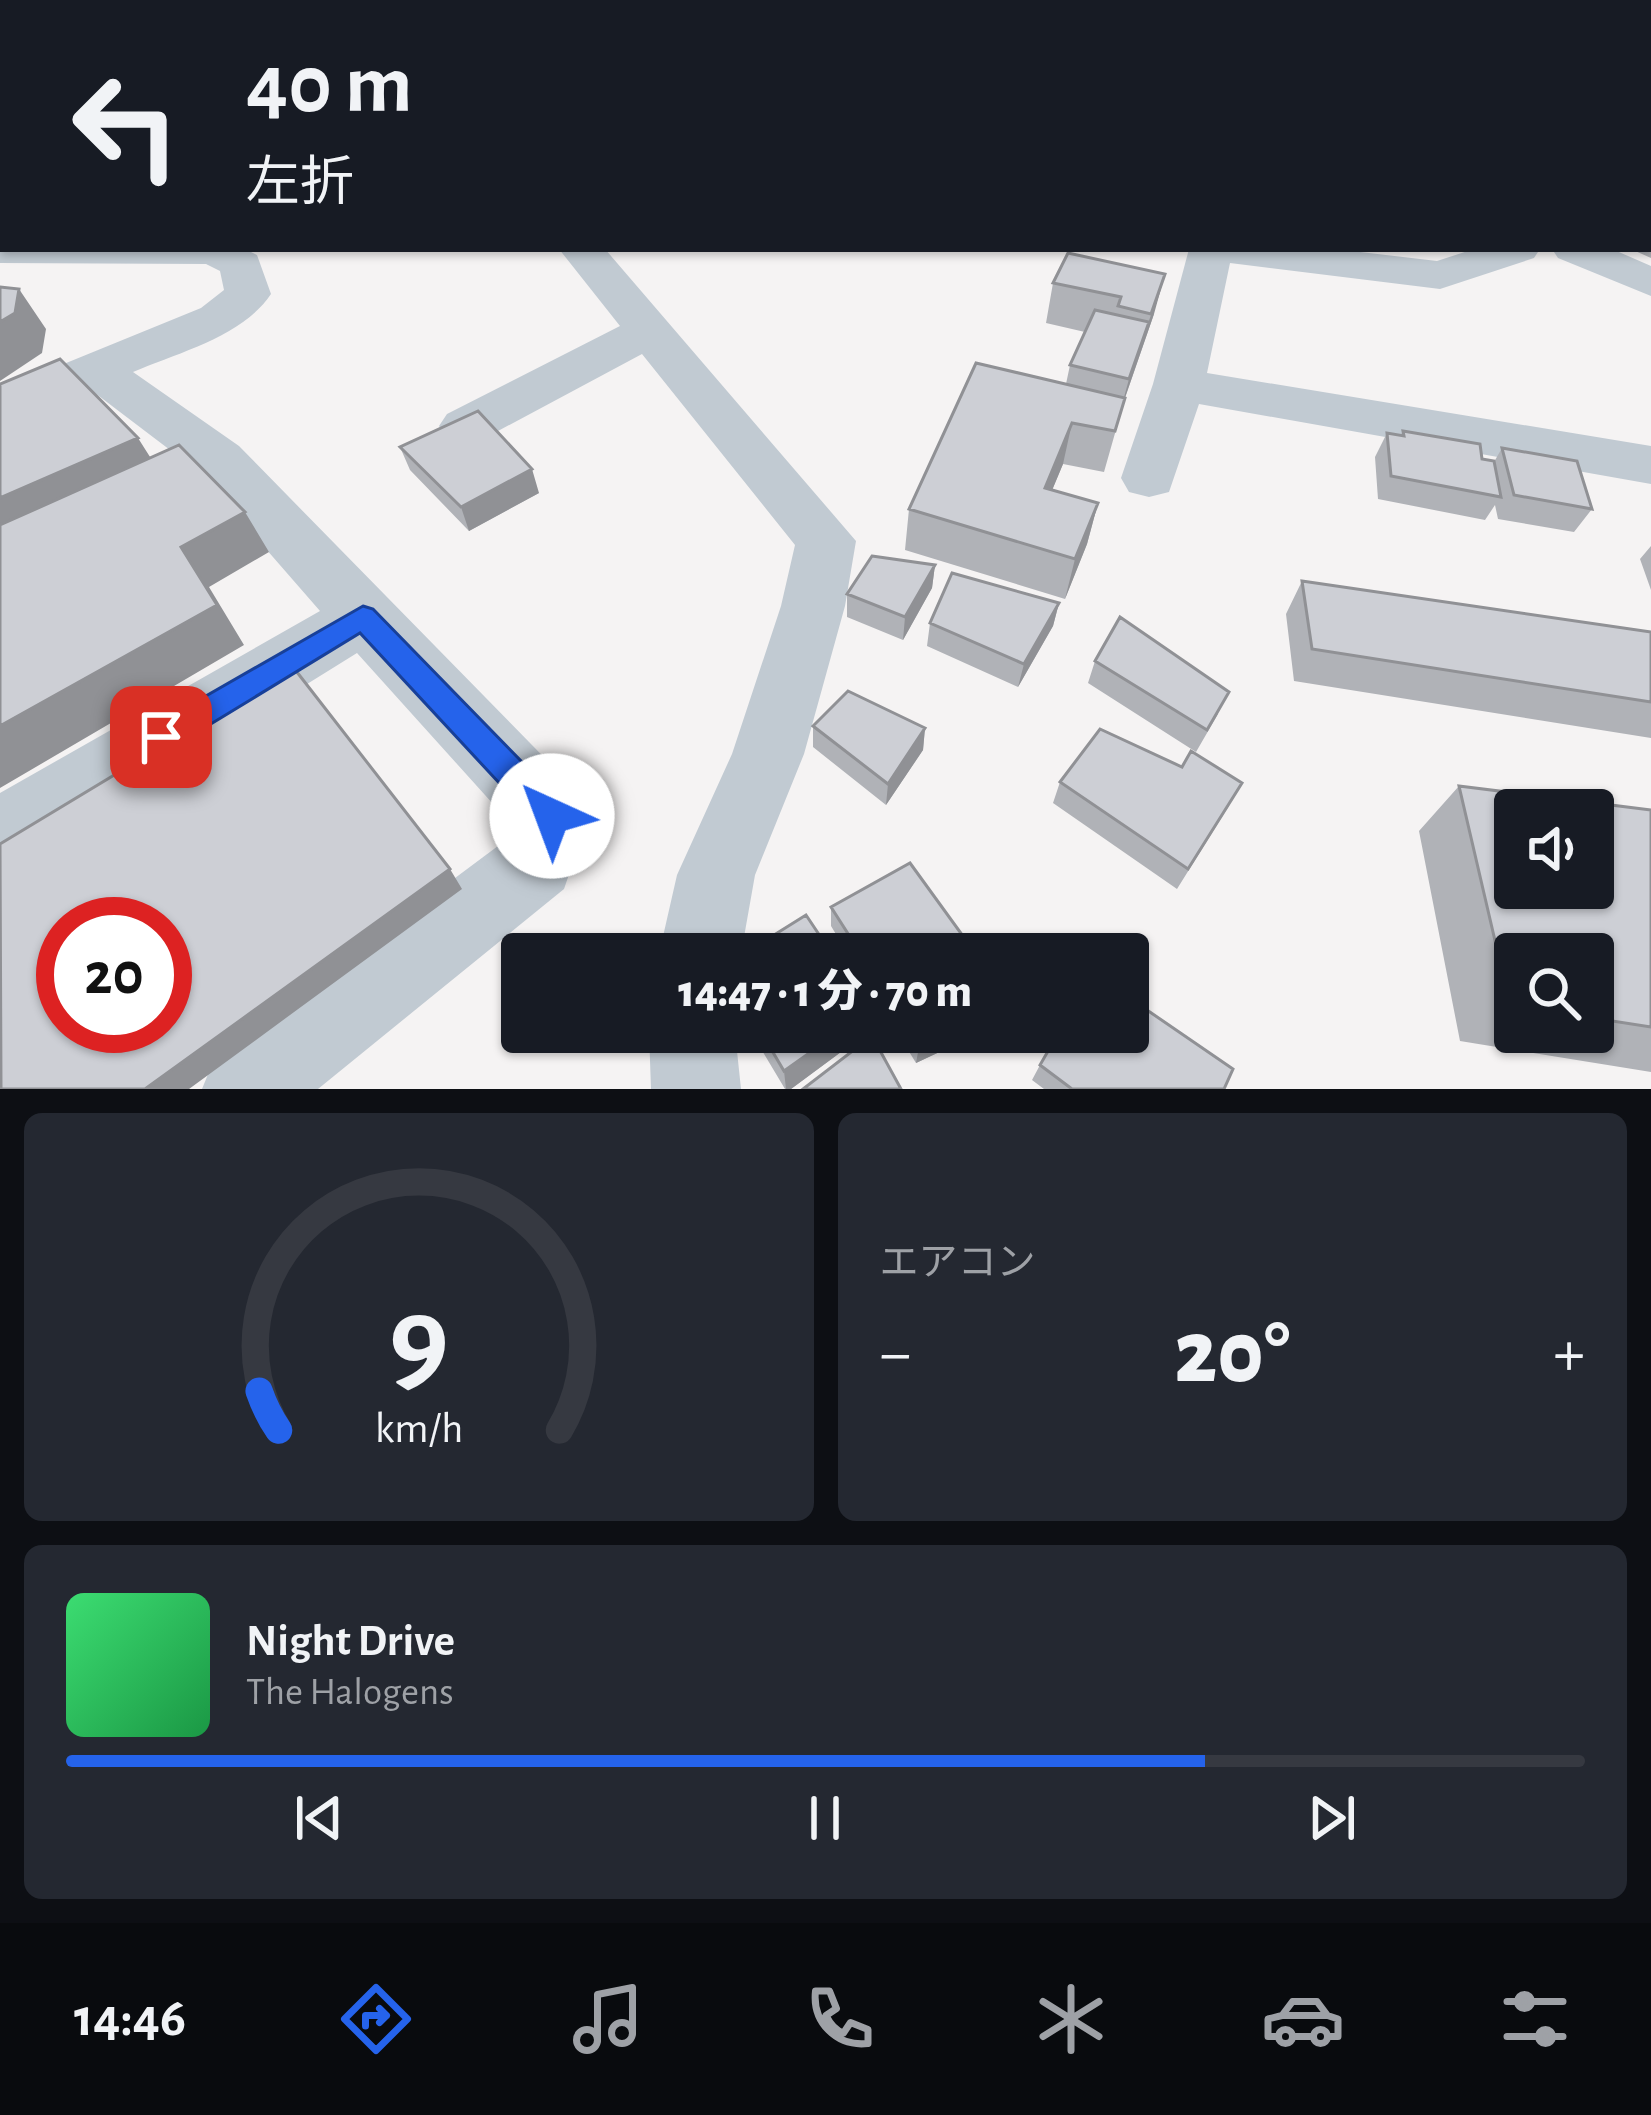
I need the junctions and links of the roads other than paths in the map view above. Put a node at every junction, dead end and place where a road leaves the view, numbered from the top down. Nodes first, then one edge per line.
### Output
1 (215, 252) edge
2 (583, 252) edge
3 (1209, 252) edge
4 (1249, 252) edge
5 (1509, 252) edge
6 (1581, 252) edge
7 (1651, 282) edge
8 (647, 331) junction
9 (95, 369) junction
10 (1179, 385) junction
11 (0, 410) edge
12 (466, 426) edge
13 (1651, 465) edge
14 (1149, 478) dead end
15 (363, 617) junction
16 (0, 833) edge
17 (704, 933) edge
18 (693, 1053) edge
19 (247, 1089) edge
20 (696, 1089) edge

1 - 9 street
2 - 8 street
3 - 10 street
4 - 5 street
6 - 7 street
8 - 12 street
8 - 17 street
9 - 11 street
9 - 15 street
10 - 13 street
10 - 14 street
15 - 16 street
15 - 19 street
18 - 20 street

